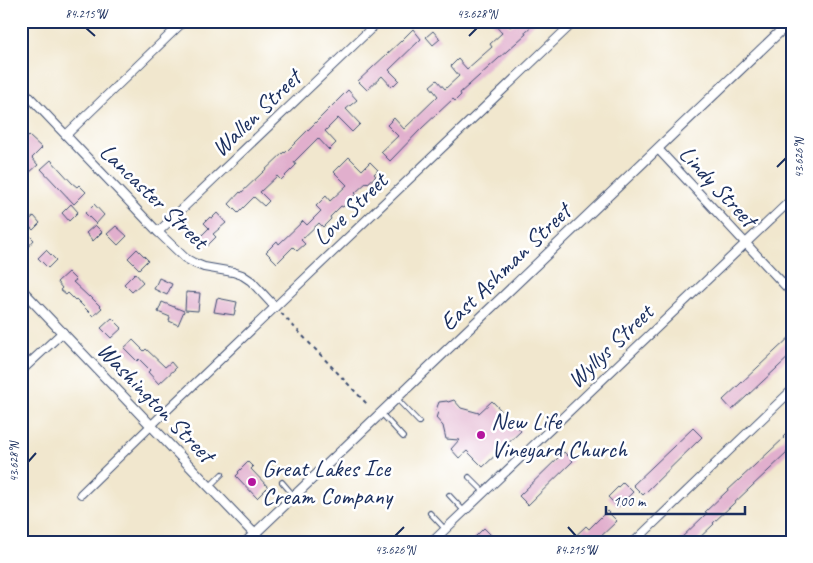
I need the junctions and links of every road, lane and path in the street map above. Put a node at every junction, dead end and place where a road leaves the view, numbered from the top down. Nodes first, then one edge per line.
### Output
1 (184, 21) edge
2 (379, 21) edge
3 (575, 21) edge
4 (790, 22) edge
5 (21, 88) edge
6 (66, 135) junction
7 (658, 149) junction
8 (792, 199) edge
9 (158, 232) junction
10 (745, 243) junction
11 (21, 289) edge
12 (792, 292) edge
13 (275, 307) junction
14 (63, 332) junction
15 (21, 371) edge
16 (792, 390) edge
17 (396, 398) junction
18 (367, 404) dead end
19 (381, 413) junction
20 (419, 422) dead end
21 (151, 425) junction
22 (403, 437) dead end
23 (222, 474) dead end
24 (469, 477) dead end
25 (282, 482) dead end
26 (210, 486) junction
27 (484, 492) junction
28 (81, 494) dead end
29 (449, 495) dead end
30 (294, 496) junction
31 (464, 511) junction
32 (430, 513) dead end
33 (445, 529) junction
34 (254, 534) junction
35 (246, 542) edge
36 (262, 542) edge
37 (432, 542) edge
38 (634, 542) edge

1 - 6 street
2 - 9 street, Wallen Street
3 - 13 street, Love Street
4 - 7 street, East Ashman Street
5 - 6 street, Lancaster Street
6 - 9 street, Lancaster Street
7 - 10 street, Lindy Street
7 - 17 street, East Ashman Street
8 - 10 street, Wyllys Street
9 - 13 street, Lancaster Street
10 - 12 street, Lindy Street
10 - 27 street, Wyllys Street
11 - 14 street, Washington Street
13 - 18 path
13 - 21 street, Love Street
14 - 15 street
14 - 21 street, Washington Street
16 - 38 street
17 - 19 street, East Ashman Street
17 - 20 lane
19 - 22 lane
19 - 30 street, East Ashman Street
21 - 26 street, Washington Street
21 - 28 street, Love Street
23 - 26 lane
24 - 27 lane
25 - 30 lane
26 - 34 street, Washington Street
27 - 31 street, Wyllys Street
29 - 31 lane
30 - 34 street, East Ashman Street
31 - 33 street, Wyllys Street
32 - 33 lane
33 - 37 street, Wyllys Street
34 - 35 street, East Ashman Street
34 - 36 street, Washington Street

